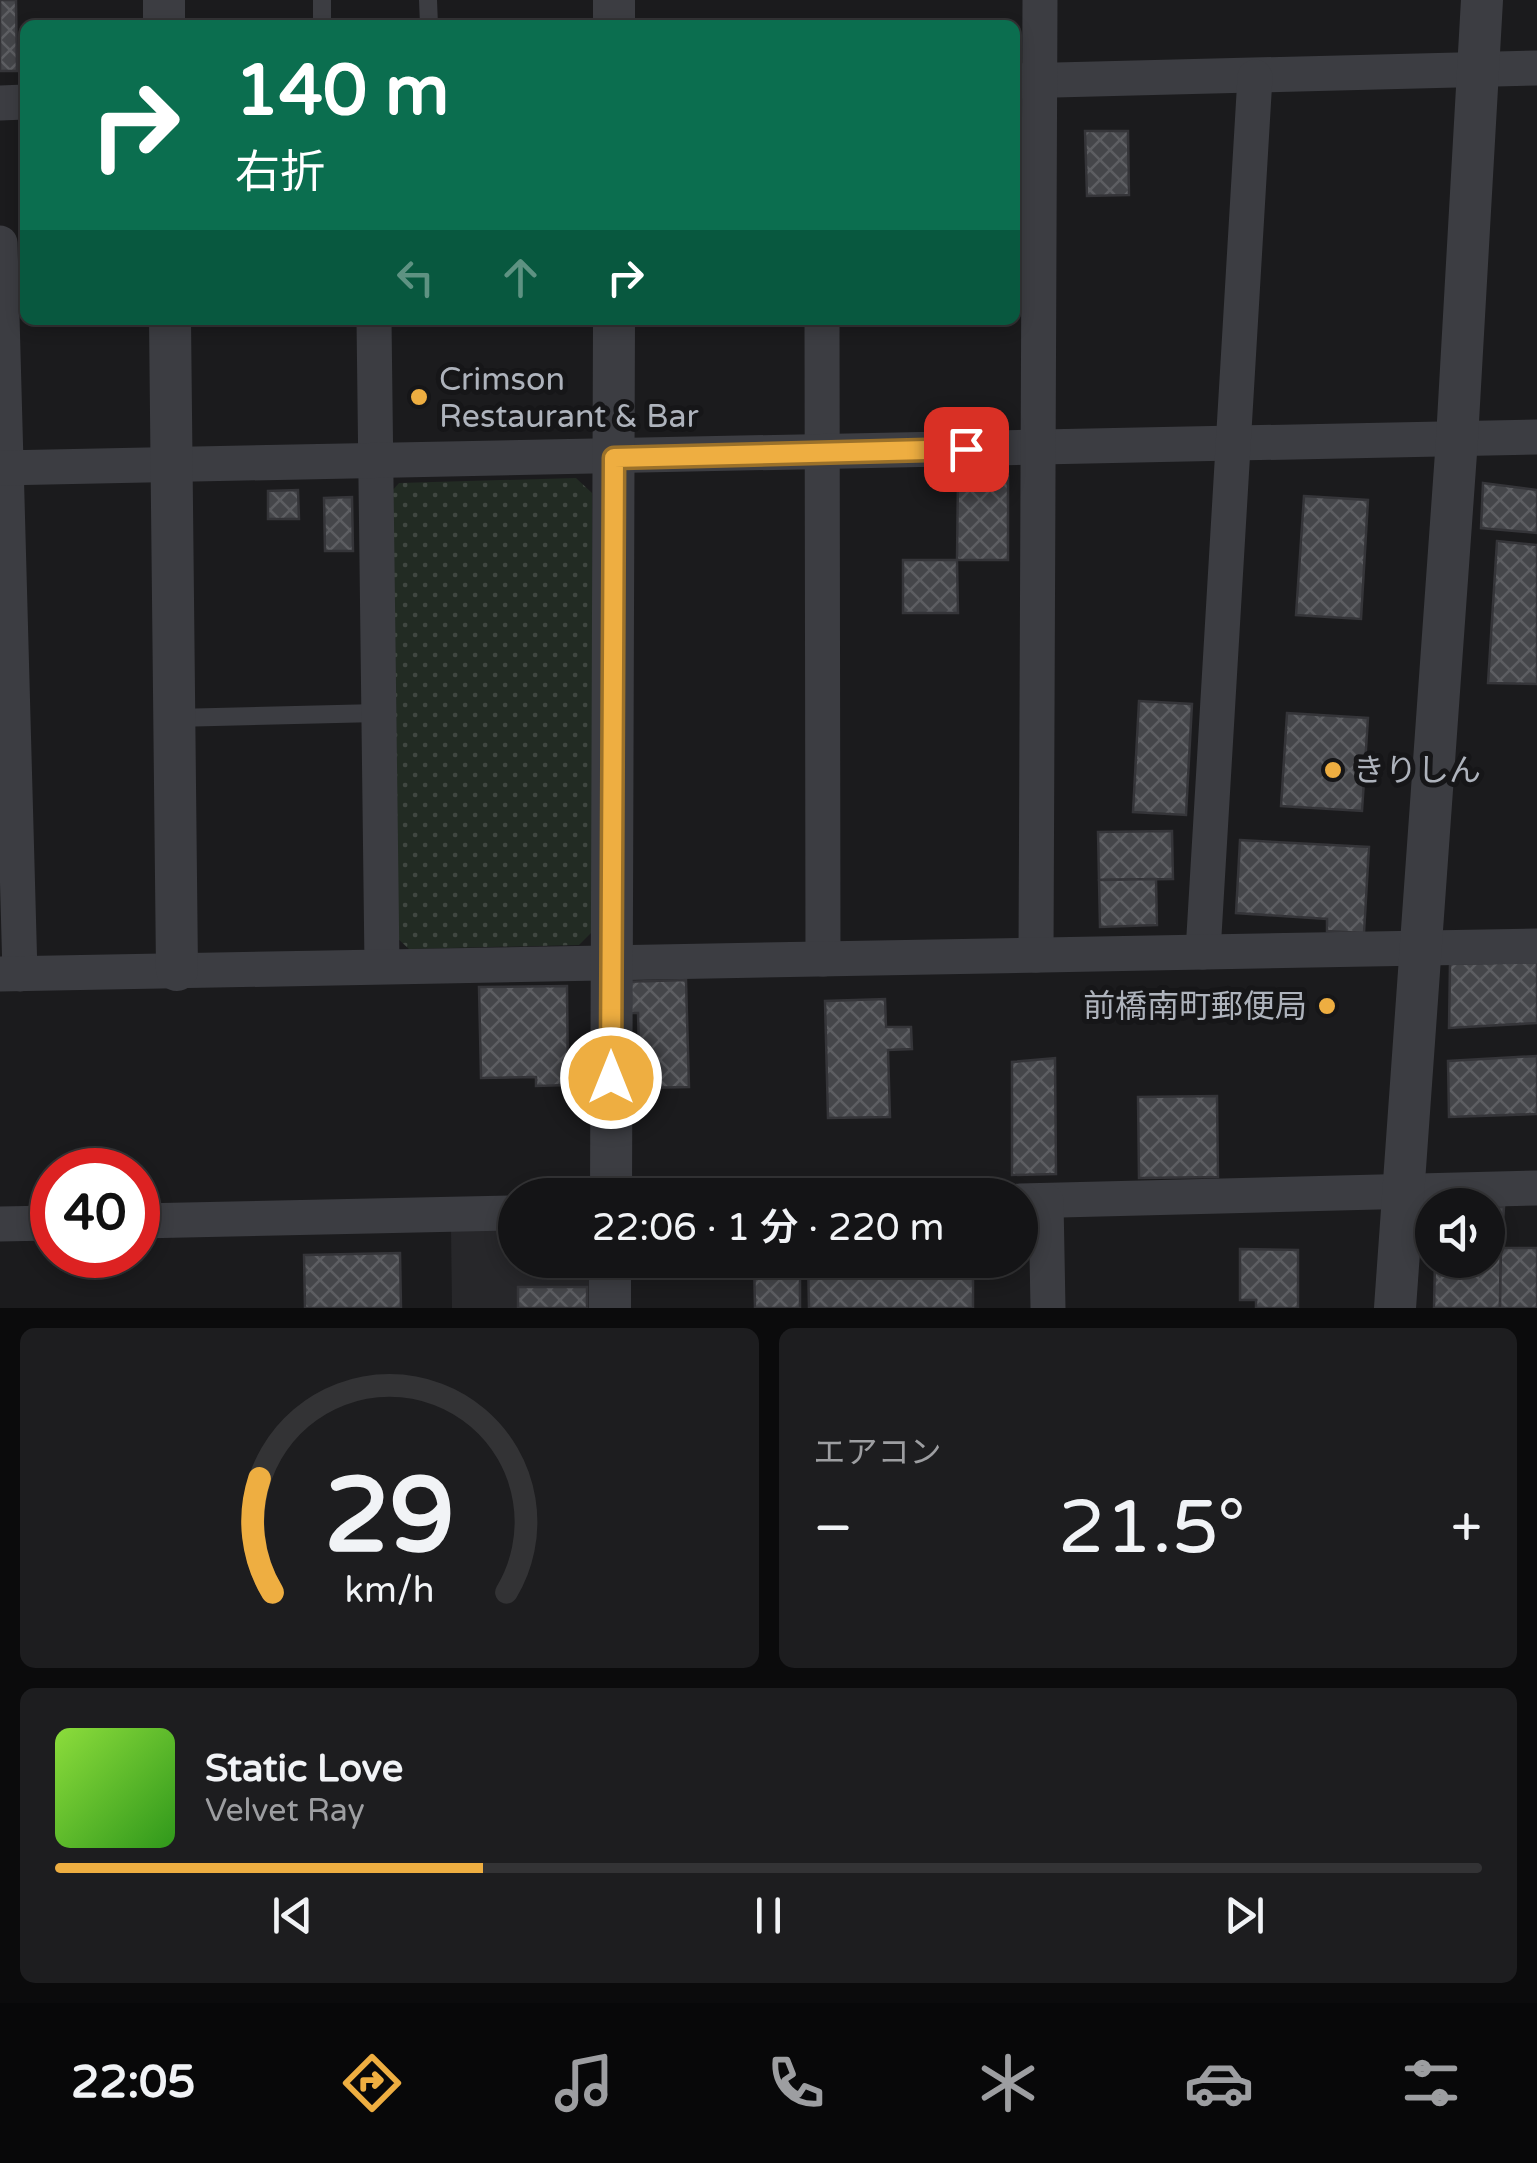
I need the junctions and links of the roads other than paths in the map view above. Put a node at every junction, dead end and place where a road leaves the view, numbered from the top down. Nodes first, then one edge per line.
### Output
1 (1040, 0) edge
2 (1482, 0) edge
3 (1537, 68) edge
4 (1478, 70) junction
5 (1256, 76) junction
6 (1028, 81) edge
7 (0, 243) edge
8 (170, 325) edge
9 (374, 325) edge
10 (614, 325) edge
11 (822, 325) edge
12 (1537, 437) edge
13 (1458, 439) junction
14 (1232, 444) junction
15 (1038, 447) junction
16 (821, 452) junction
17 (614, 458) junction
18 (376, 463) junction
19 (172, 467) junction
20 (3, 468) edge
21 (378, 713) junction
22 (174, 718) junction
23 (1537, 946) edge
24 (1420, 949) junction
25 (1204, 952) junction
26 (1036, 955) junction
27 (823, 958) junction
28 (611, 962) junction
29 (382, 966) junction
30 (177, 970) junction
31 (10, 974) edge
32 (611, 1178) edge
33 (1537, 1188) edge
34 (1402, 1192) junction
35 (1038, 1201) edge
36 (498, 1214) edge
37 (160, 1221) edge
38 (30, 1223) edge
39 (0, 1224) edge
40 (1038, 1237) edge
41 (610, 1278) edge
42 (610, 1308) edge
43 (1048, 1308) edge
44 (1395, 1308) edge

1 - 6 street
2 - 4 street
3 - 4 street
4 - 5 street
4 - 13 street
5 - 6 street
5 - 14 street
6 - 15 street
7 - 20 street
8 - 19 street
9 - 18 street
10 - 17 street
11 - 16 street
12 - 13 street
13 - 14 street
13 - 24 street
14 - 15 street
14 - 25 street
15 - 16 street
15 - 26 street
16 - 17 street
16 - 27 street
17 - 18 street
17 - 28 street
18 - 19 street
18 - 21 street
19 - 20 street
19 - 22 street
20 - 31 street
21 - 22 lane
21 - 29 street
22 - 30 street
23 - 24 street
24 - 25 street
24 - 34 street
25 - 26 street
26 - 27 street
27 - 28 street
28 - 29 street
28 - 32 street
29 - 30 street
30 - 31 street
33 - 34 street
34 - 35 street
34 - 44 street
36 - 37 street
38 - 39 street
40 - 43 street
41 - 42 street

